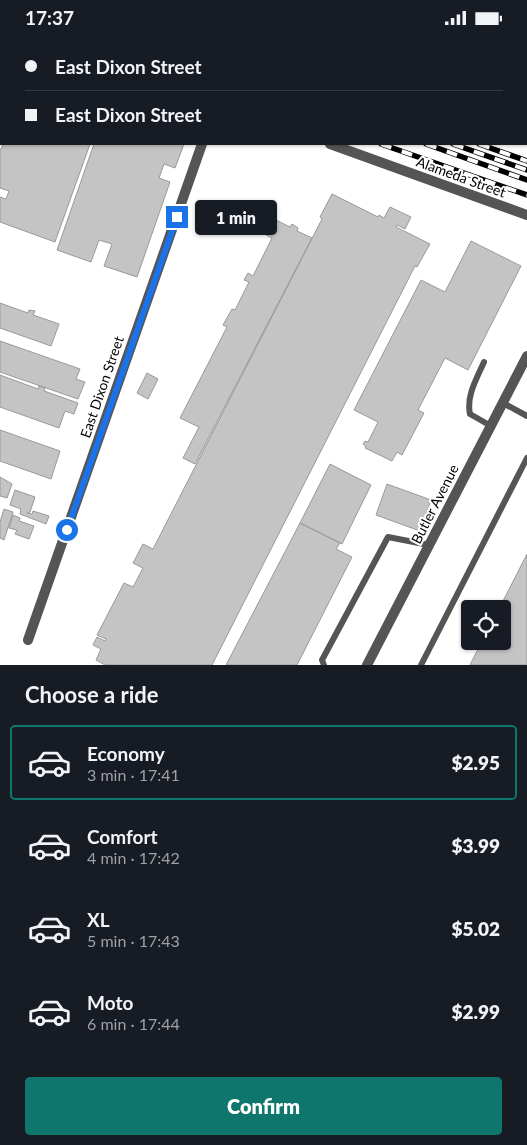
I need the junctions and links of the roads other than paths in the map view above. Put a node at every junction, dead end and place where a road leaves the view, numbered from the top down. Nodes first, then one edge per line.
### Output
1 (202, 145) edge
2 (333, 145) edge
3 (527, 215) edge
4 (527, 356) edge
5 (484, 361) dead end
6 (503, 403) junction
7 (527, 416) edge
8 (491, 426) junction
9 (527, 458) edge
10 (430, 545) junction
11 (28, 640) dead end
12 (324, 665) edge
13 (368, 665) edge
14 (421, 665) edge

1 - 11 street, East Dixon Street
2 - 3 street, Alameda Street
4 - 6 street, Butler Avenue
5 - 8 lane
6 - 7 lane
6 - 8 street, Butler Avenue
8 - 10 street, Butler Avenue
9 - 14 lane
10 - 12 lane
10 - 13 street, Butler Avenue

